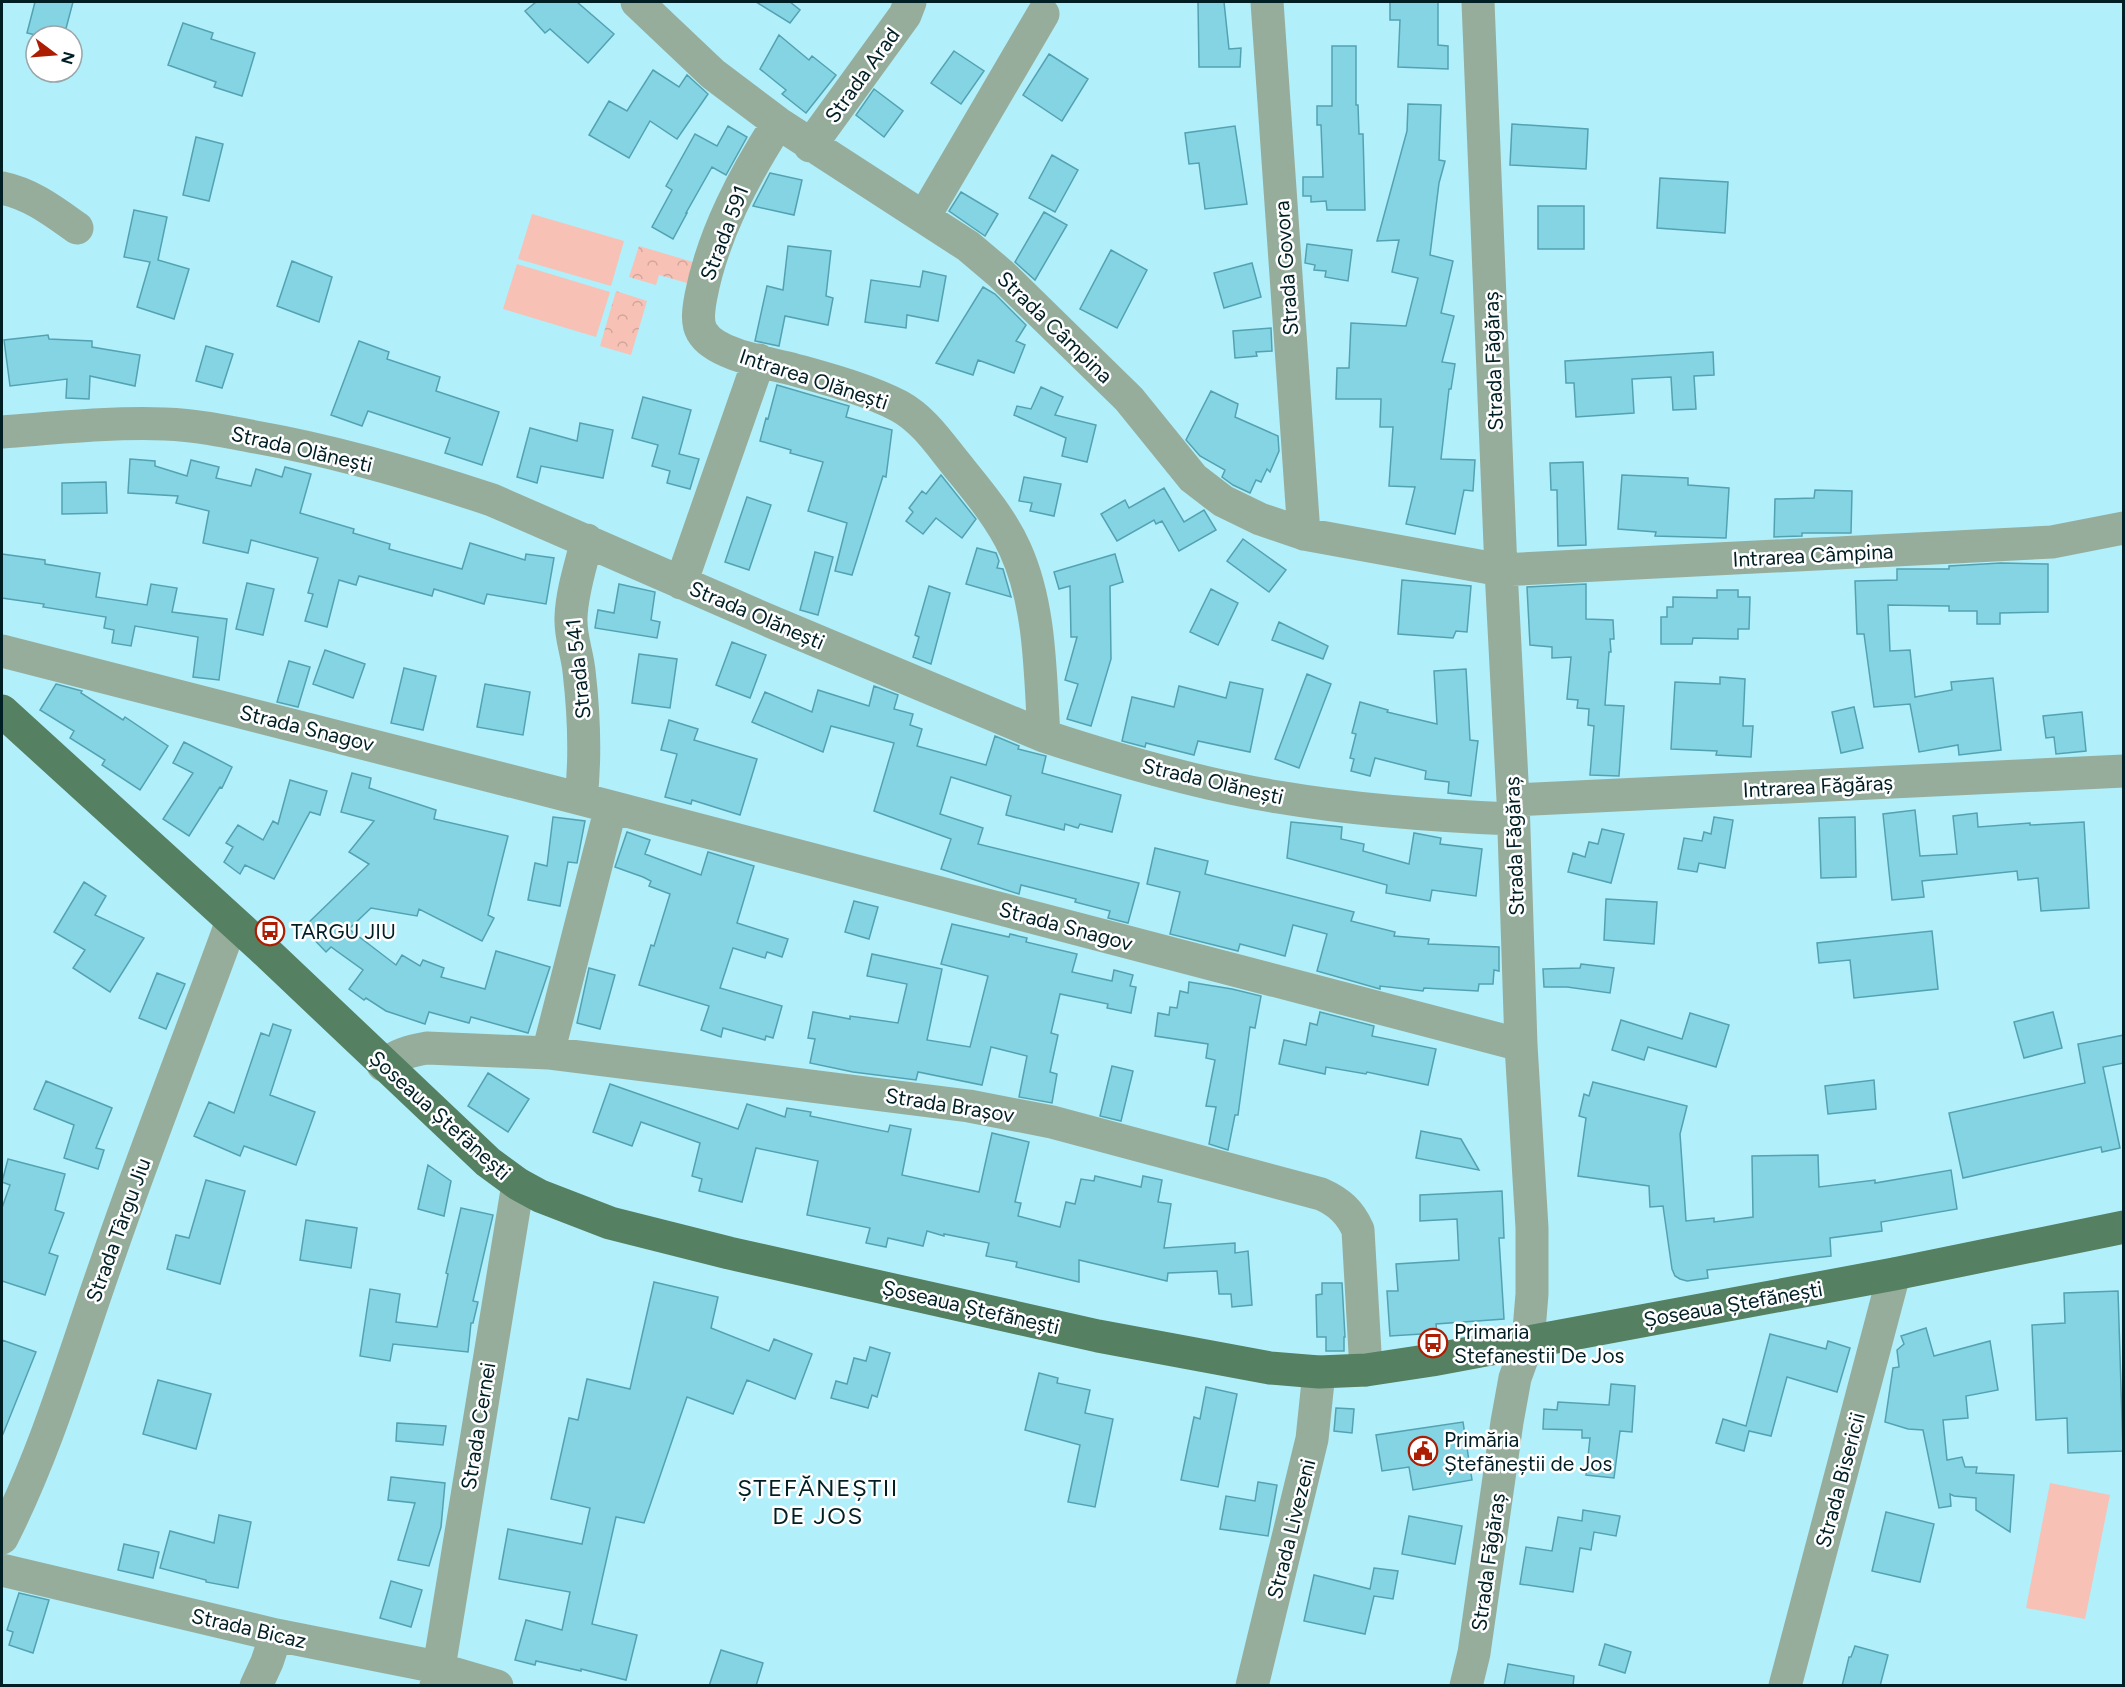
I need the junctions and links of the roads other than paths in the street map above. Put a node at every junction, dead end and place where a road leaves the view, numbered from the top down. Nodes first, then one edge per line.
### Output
1 (638, 2) edge
2 (910, 2) edge
3 (1267, 2) edge
4 (1478, 2) edge
5 (1043, 14) dead end
6 (778, 123) junction
7 (810, 146) junction
8 (2, 188) edge
9 (924, 217) junction
10 (77, 228) dead end
11 (714, 345) joint
12 (759, 360) junction
13 (2, 432) edge
14 (2124, 528) edge
15 (1304, 534) junction
16 (587, 540) junction
17 (1501, 570) junction
18 (681, 583) junction
19 (2, 651) edge
20 (2, 711) edge
21 (1044, 736) junction
22 (2124, 771) edge
23 (596, 803) junction
24 (1513, 809) junction
25 (232, 921) junction
26 (1521, 1045) junction
27 (548, 1053) junction
28 (383, 1065) junction
29 (518, 1184) junction
30 (2124, 1227) edge
31 (1894, 1274) junction
32 (1528, 1342) junction
33 (1366, 1370) junction
34 (1319, 1372) junction
35 (2, 1538) edge
36 (2, 1570) edge
37 (276, 1635) junction
38 (438, 1677) edge
39 (256, 1686) edge
40 (497, 1686) edge
41 (1252, 1686) edge
42 (1466, 1686) edge
43 (1785, 1686) edge

1 - 6 street, Strada Câmpina
2 - 7 street, Strada Arad
3 - 15 street, Strada Govora
4 - 17 street, Strada Făgăraș
5 - 9 street
6 - 7 street, Strada Câmpina
6 - 11 street, Strada 591
7 - 9 street, Strada Câmpina
8 - 10 street
9 - 15 street, Strada Câmpina
11 - 12 street, Intrarea Olănești
12 - 18 street
12 - 21 street, Intrarea Olănești
13 - 16 street, Strada Olănești
14 - 17 street, Intrarea Câmpina
15 - 17 street, Strada Câmpina
16 - 18 street, Strada Olănești
16 - 23 street, Strada 541
17 - 24 street, Strada Făgăraș
18 - 21 street, Strada Olănești
19 - 23 street, Strada Snagov
20 - 25 main road, Șoseaua Ștefănești
21 - 24 street, Strada Olănești
22 - 24 street, Intrarea Făgăraș
23 - 26 street, Strada Snagov
23 - 27 street
24 - 26 street, Strada Făgăraș
25 - 28 main road, Șoseaua Ștefănești
25 - 35 street, Strada Târgu Jiu
26 - 32 street, Strada Făgăraș
27 - 28 street, Strada Brașov
27 - 33 street, Strada Brașov
28 - 29 main road, Șoseaua Ștefănești
29 - 34 main road, Șoseaua Ștefănești
29 - 38 street, Strada Cernei
30 - 31 main road, Șoseaua Ștefănești
31 - 32 main road, Șoseaua Ștefănești
31 - 43 street, Strada Bisericii
32 - 33 main road, Șoseaua Ștefănești
32 - 42 street, Strada Făgăraș
33 - 34 main road, Șoseaua Ștefănești
34 - 41 street, Strada Livezeni
36 - 37 street, Strada Bicaz
37 - 38 street, Strada Bicaz
37 - 39 street
38 - 40 street, Strada Bicaz

